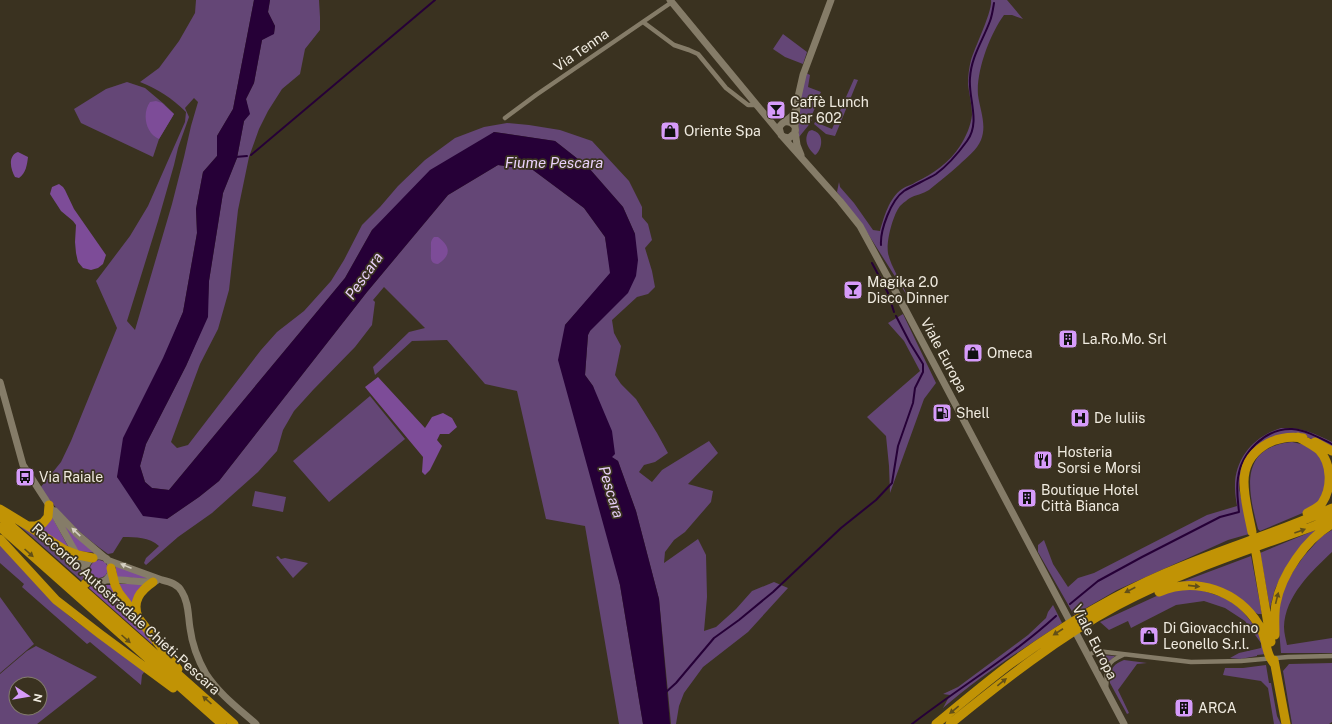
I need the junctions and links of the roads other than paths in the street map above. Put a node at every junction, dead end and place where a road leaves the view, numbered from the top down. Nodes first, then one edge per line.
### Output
1 (830, 0) edge
2 (671, 1) edge
3 (642, 22) junction
4 (757, 105) junction
5 (797, 107) junction
6 (767, 117) junction
7 (505, 118) dead end
8 (784, 122) junction
9 (795, 129) junction
10 (781, 135) junction
11 (802, 159) junction
12 (0, 382) edge
13 (1298, 437) junction
14 (1332, 451) edge
15 (49, 505) junction
16 (1332, 508) edge
17 (0, 509) edge
18 (0, 516) edge
19 (1332, 517) edge
20 (1332, 524) edge
21 (28, 526) junction
22 (0, 527) edge
23 (1252, 532) dead end
24 (1265, 536) junction
25 (0, 539) edge
26 (1236, 550) junction
27 (1256, 553) dead end
28 (75, 554) junction
29 (92, 558) junction
30 (108, 562) junction
31 (87, 578) junction
32 (110, 580) junction
33 (157, 581) junction
34 (1142, 594) junction
35 (72, 600) dead end
36 (66, 608) junction
37 (1093, 615) junction
38 (138, 619) junction
39 (1273, 650) junction
40 (1123, 654) junction
41 (1088, 655) junction
42 (1332, 656) edge
43 (1275, 665) junction
44 (180, 676) junction
45 (1106, 691) junction
46 (220, 723) edge
47 (234, 724) edge
48 (256, 724) edge
49 (936, 724) edge
50 (950, 724) edge
51 (1124, 724) edge
52 (1286, 724) edge

1 - 5 main road, Viale Europa
2 - 3 street, Via Tenna
2 - 4 main road, Viale Europa
3 - 4 street
3 - 7 street, Via Tenna
4 - 6 main road, Viale Europa
5 - 8 main road
5 - 9 main road, Viale Europa
6 - 8 main road
6 - 10 main road, Viale Europa
8 - 9 main road
8 - 10 main road
9 - 10 main road
9 - 11 main road, Viale Europa
10 - 11 main road, Viale Europa
11 - 41 main road, Viale Europa
12 - 15 main road
13 - 14 highway
13 - 23 highway
13 - 24 highway
15 - 21 highway
15 - 28 main road
30 -> 15 main road
16 - 24 highway
17 - 21 highway
18 - 44 highway, Raccordo Autostradale Chieti-Pescara
24 -> 19 highway
39 -> 20 highway
21 - 28 highway
22 -> 46 highway, Raccordo Autostradale Chieti-Pescara
24 - 26 highway
24 - 26 highway
25 - 36 highway
26 - 34 highway
26 -> 37 highway
27 - 39 highway
28 - 29 highway
28 - 31 main road
29 - 30 main road
29 - 31 main road
30 - 32 highway
33 -> 30 main road
31 - 32 main road
32 - 33 main road
32 - 38 highway
33 - 38 highway
33 - 48 main road
34 - 37 highway
34 -> 43 highway
35 - 36 highway
36 - 46 highway
37 -> 49 highway
50 -> 37 highway
38 - 44 highway
39 - 43 highway
40 - 41 street
40 - 42 street
40 - 45 street
41 - 45 main road, Viale Europa
43 - 52 highway
47 -> 44 highway, Raccordo Autostradale Chieti-Pescara
45 - 51 main road, Viale Europa

